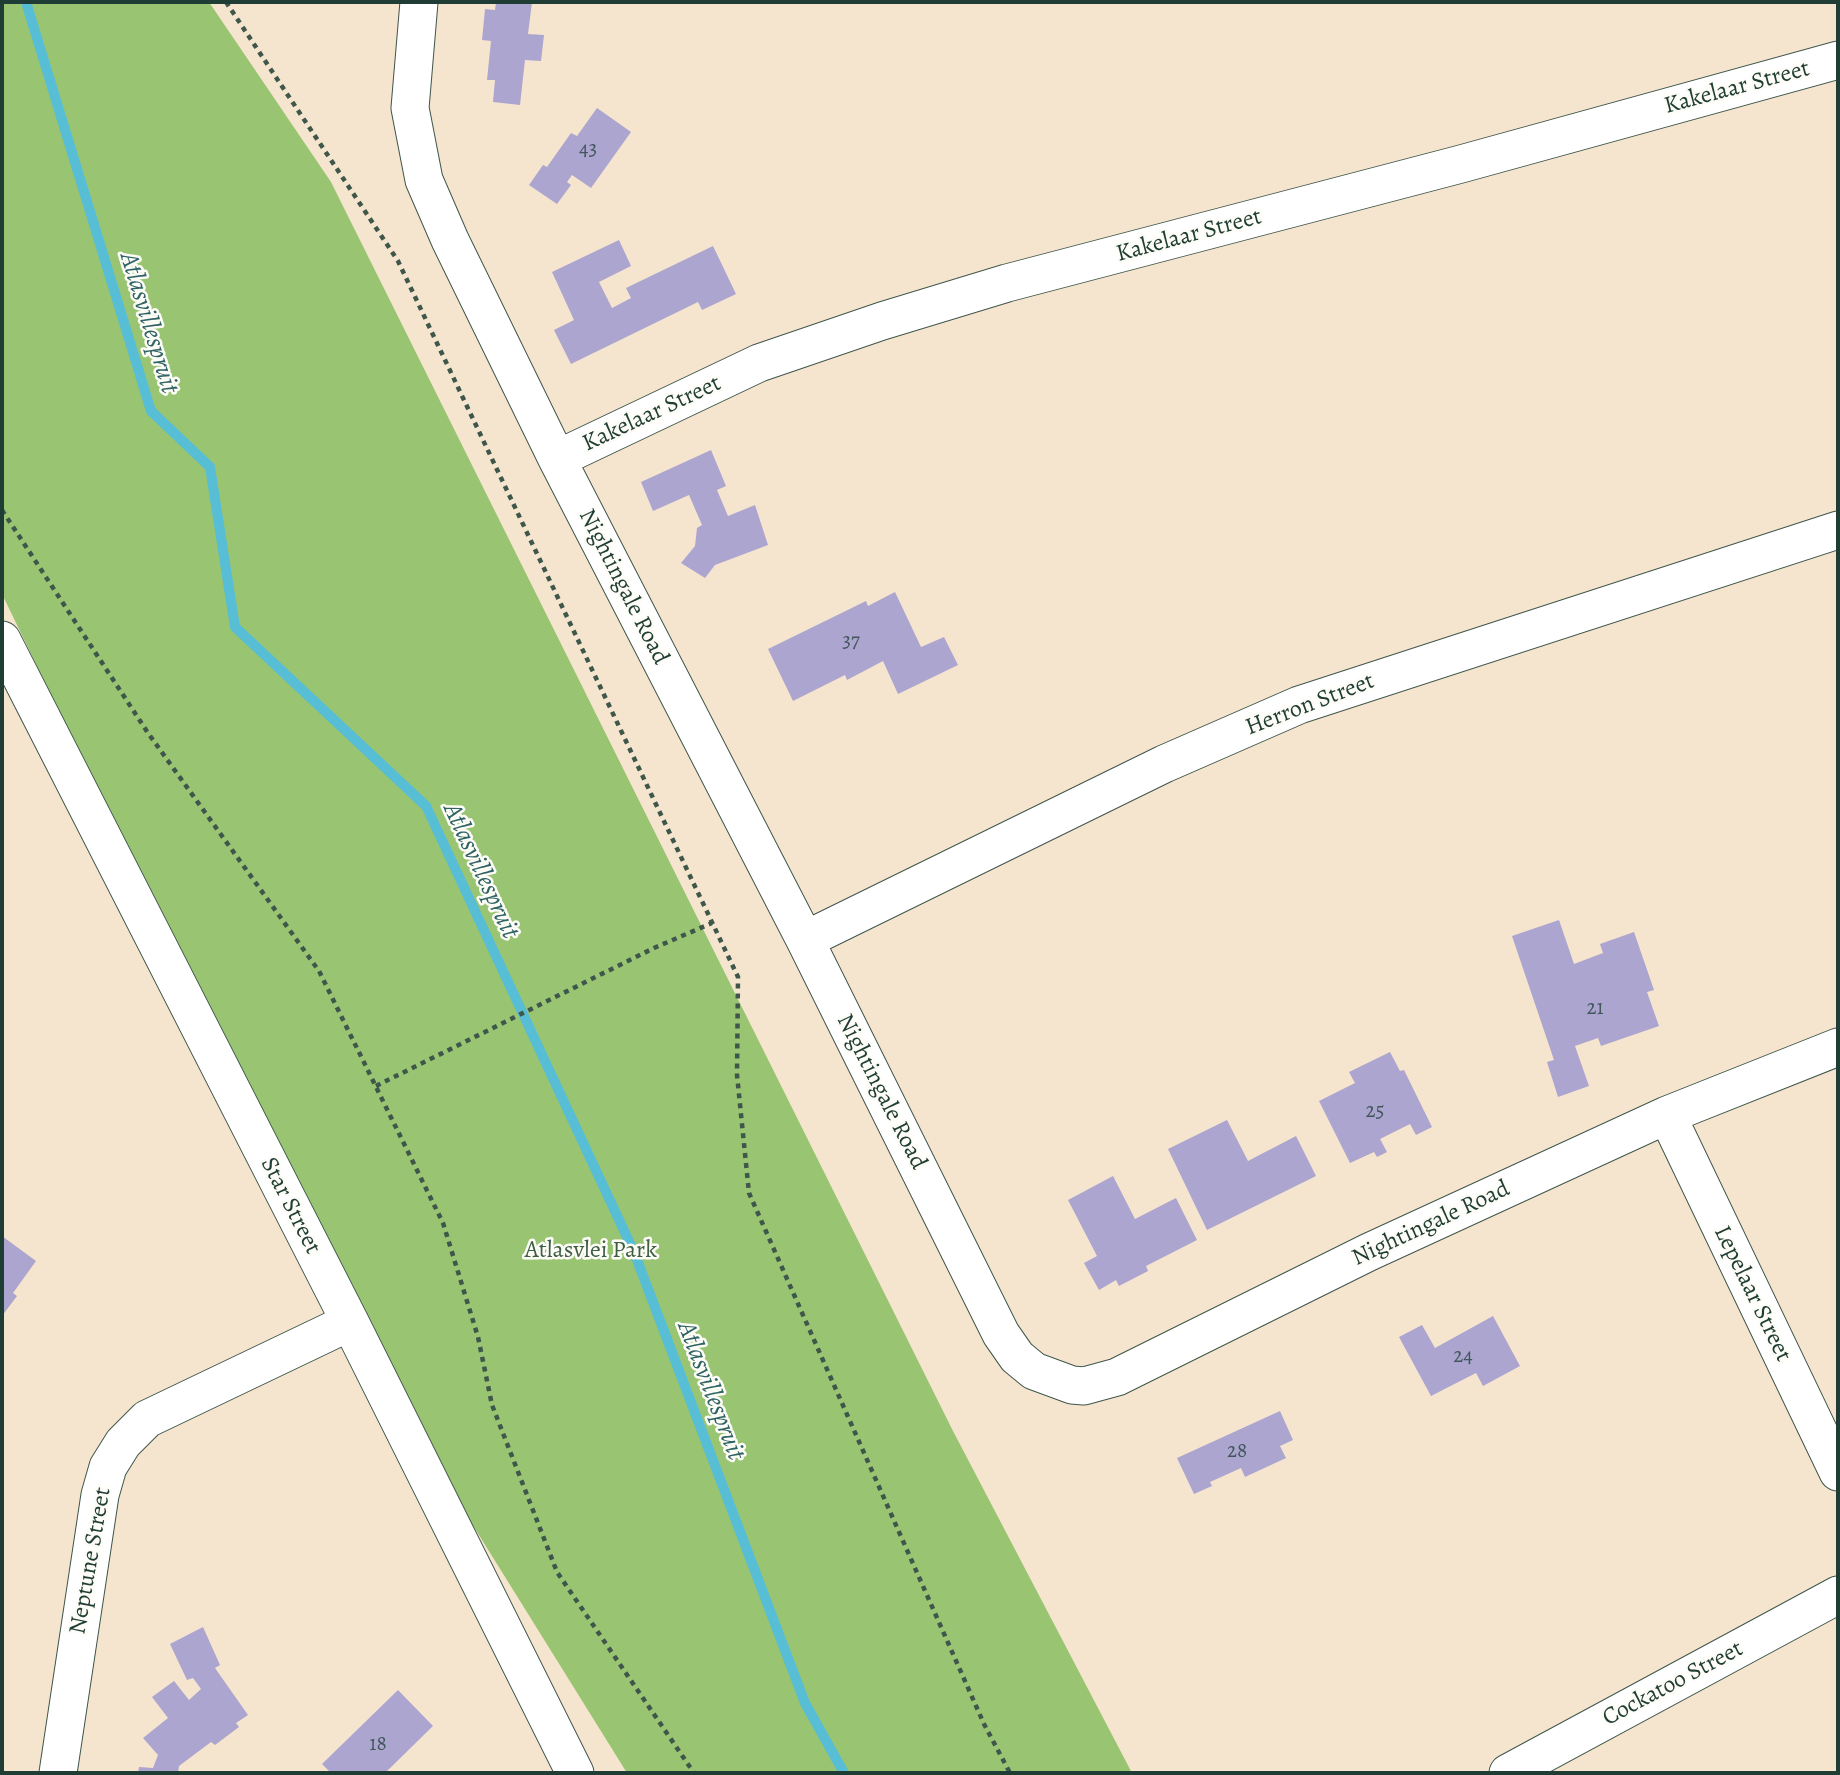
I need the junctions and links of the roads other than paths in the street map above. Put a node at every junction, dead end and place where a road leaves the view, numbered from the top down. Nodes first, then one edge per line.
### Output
1 (419, 2) edge
2 (1838, 60) edge
3 (557, 459) junction
4 (1838, 530) edge
5 (2, 640) edge
6 (806, 940) junction
7 (1838, 1047) edge
8 (1667, 1115) junction
9 (350, 1322) junction
10 (1838, 1472) edge
11 (1838, 1595) edge
12 (58, 1773) edge
13 (575, 1773) edge
14 (1508, 1773) edge

1 - 3 street, Nightingale Road
2 - 3 street, Kakelaar Street
3 - 6 street, Nightingale Road
4 - 6 street, Herron Street
5 - 9 street, Star Street
6 - 8 street, Nightingale Road
7 - 8 street, Nightingale Road
8 - 10 street, Lepelaar Street
9 - 12 street, Neptune Street
9 - 13 street, Star Street
11 - 14 street, Cockatoo Street

